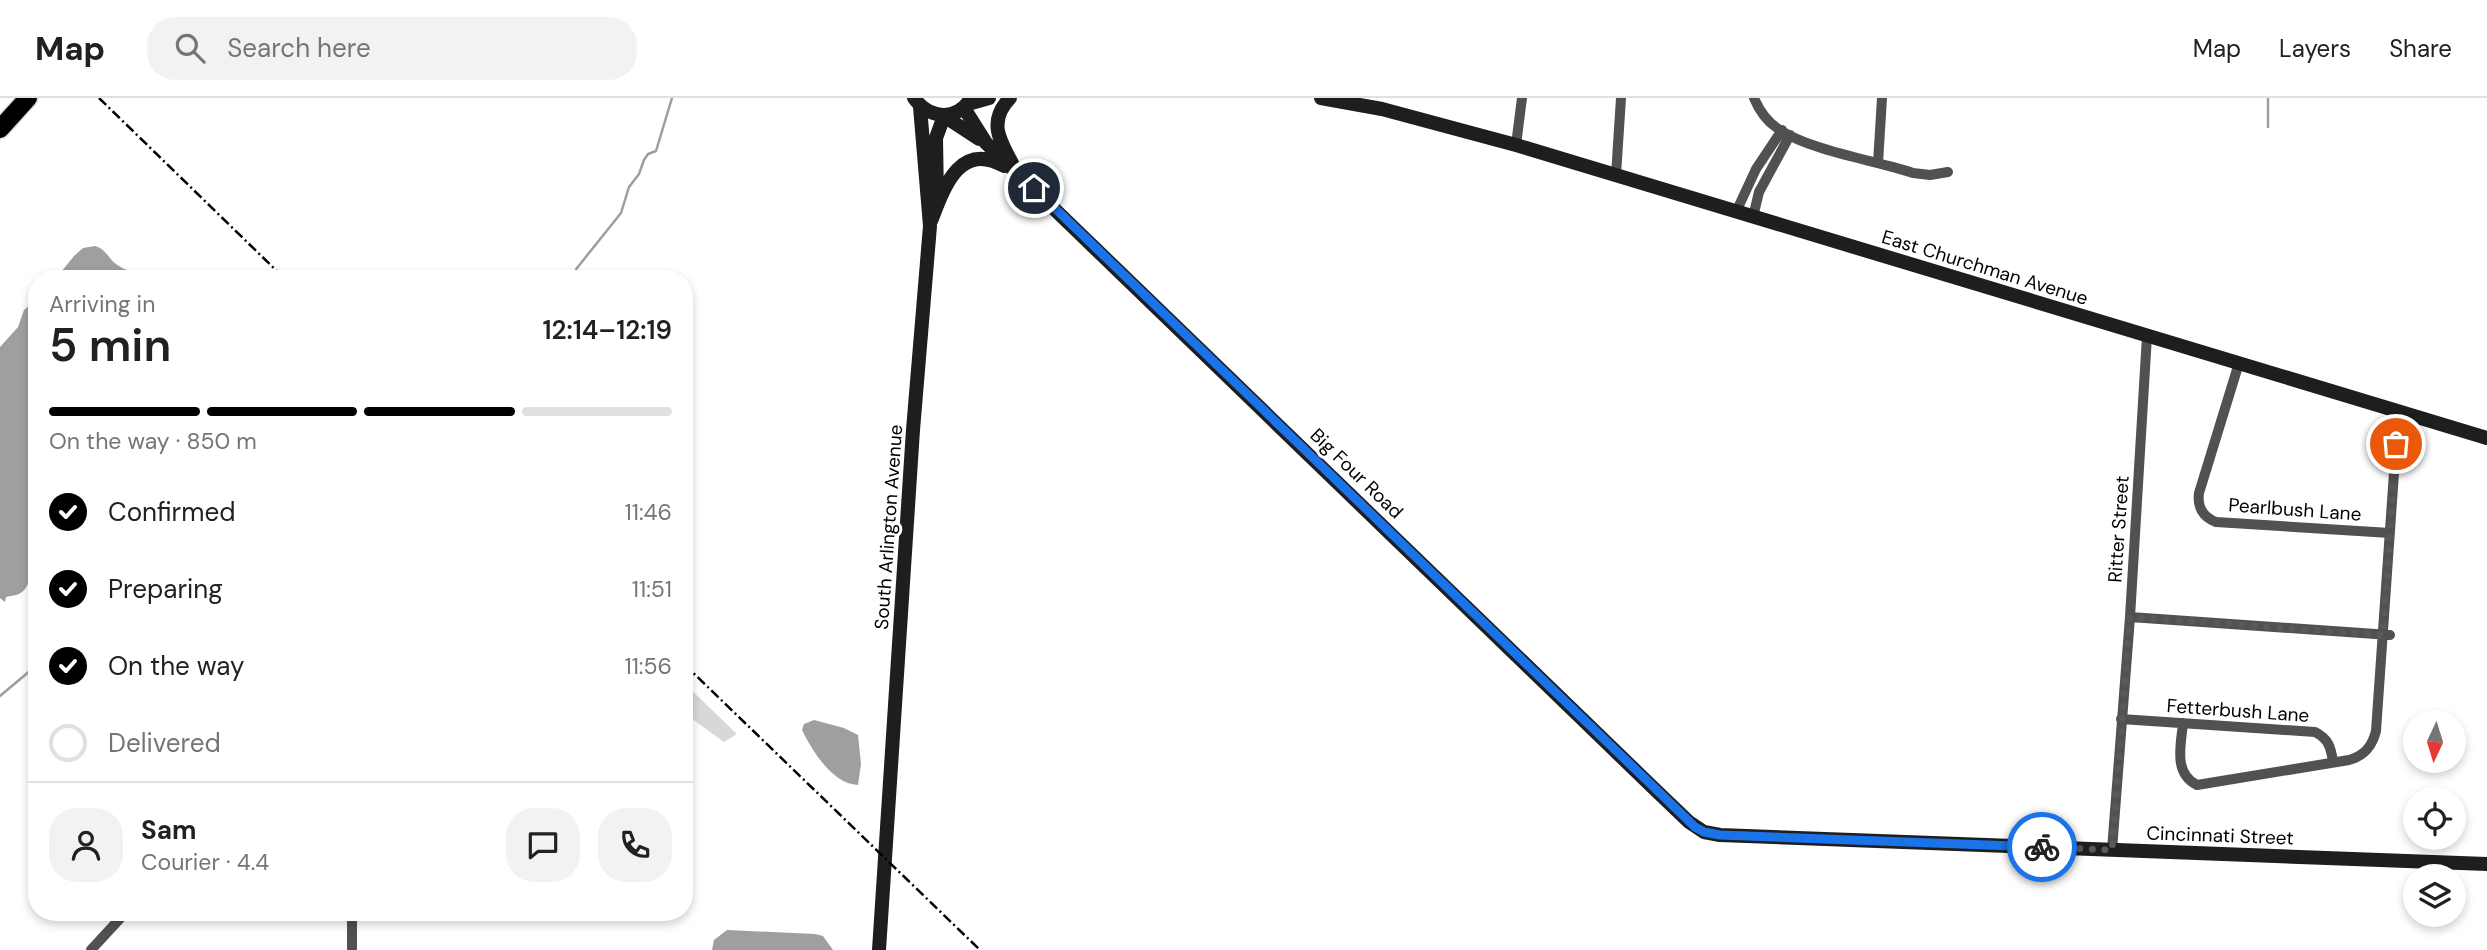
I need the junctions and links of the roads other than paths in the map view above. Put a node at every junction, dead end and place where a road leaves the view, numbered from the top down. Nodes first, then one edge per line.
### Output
1 (28, 98) edge
2 (989, 98) edge
3 (1010, 98) edge
4 (1321, 98) edge
5 (1522, 98) edge
6 (1621, 98) edge
7 (1754, 98) edge
8 (1882, 98) edge
9 (917, 102) edge
10 (968, 103) edge
11 (946, 116) junction
12 (0, 129) edge
13 (1786, 133) junction
14 (986, 143) junction
15 (1517, 145) junction
16 (1878, 163) junction
17 (1948, 172) dead end
18 (1018, 173) junction
19 (1616, 175) junction
20 (937, 207) junction
21 (1737, 212) junction
22 (1753, 217) junction
23 (930, 226) junction
24 (2147, 336) junction
25 (2239, 363) junction
26 (2406, 413) junction
27 (2487, 438) edge
28 (2390, 533) junction
29 (2130, 617) junction
30 (2386, 635) junction
31 (2121, 719) junction
32 (2183, 723) junction
33 (2333, 762) junction
34 (1700, 830) joint
35 (2112, 850) junction
36 (2487, 864) edge
37 (118, 921) edge
38 (352, 921) edge
39 (91, 950) edge
40 (352, 950) edge
41 (879, 950) edge

1 - 12 highway
2 - 10 street
3 - 18 street
4 - 15 street, East Churchman Avenue
5 - 15 street
6 - 19 street
7 - 13 street
8 - 16 street
9 - 11 street, Big Four Road
9 - 23 street, South Arlington Avenue
10 - 11 street
10 - 14 street, Big Four Road
11 - 14 street, Big Four Road
11 - 20 street
13 - 16 street
13 - 21 street
13 - 22 street
14 - 18 street, Big Four Road
15 - 19 street, East Churchman Avenue
16 - 17 street
18 - 20 street
18 - 34 street, Big Four Road
19 - 21 street, East Churchman Avenue
20 - 23 street
21 - 22 street, East Churchman Avenue
22 - 24 street, East Churchman Avenue
23 - 41 street, South Arlington Avenue
24 - 25 street, East Churchman Avenue
24 - 29 street, Ritter Street
25 - 26 street, East Churchman Avenue
25 - 28 street, Pearlbush Lane
26 - 27 street, East Churchman Avenue
26 - 28 street
28 - 30 street
29 - 30 street
29 - 31 street, Ritter Street
30 - 33 street
31 - 32 street, Fetterbush Lane
31 - 35 street, Ritter Street
32 - 33 street, Fetterbush Lane
32 - 33 street
34 - 35 street, Cincinnati Street
35 - 36 street, Cincinnati Street
37 - 39 street
38 - 40 street

